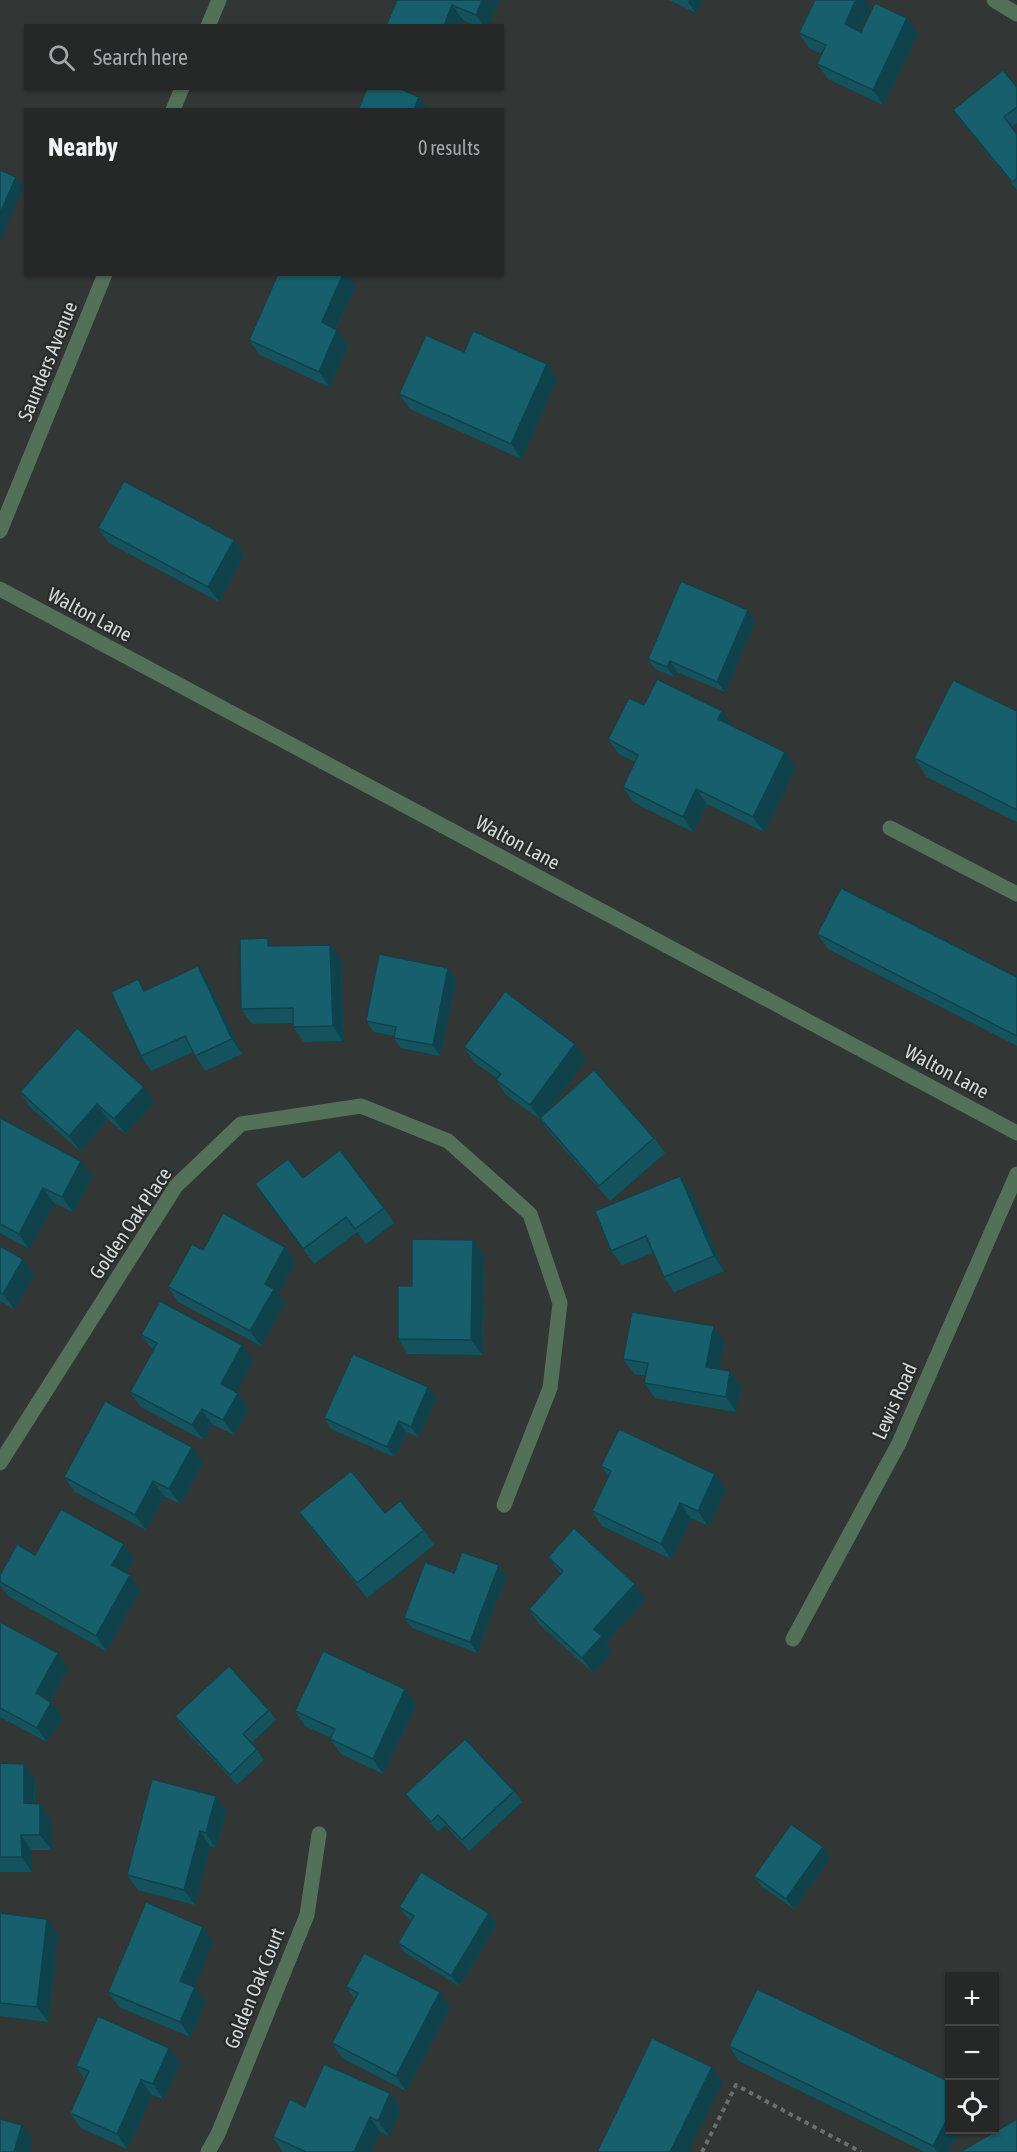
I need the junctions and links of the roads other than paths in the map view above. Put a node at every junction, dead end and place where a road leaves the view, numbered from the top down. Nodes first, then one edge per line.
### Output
1 (219, 0) edge
2 (994, 0) edge
3 (1017, 14) edge
4 (209, 24) edge
5 (181, 90) edge
6 (174, 108) edge
7 (104, 276) edge
8 (0, 531) edge
9 (0, 590) edge
10 (890, 828) dead end
11 (1017, 894) edge
12 (1017, 1132) edge
13 (1017, 1174) edge
14 (0, 1463) edge
15 (504, 1505) dead end
16 (793, 1639) dead end
17 (319, 1834) dead end
18 (208, 2152) edge

1 - 4 street
2 - 3 street
5 - 6 street
7 - 8 street, Saunders Avenue
9 - 12 street, Walton Lane
10 - 11 street
13 - 16 street, Lewis Road
14 - 15 street, Golden Oak Place
17 - 18 street, Golden Oak Court

